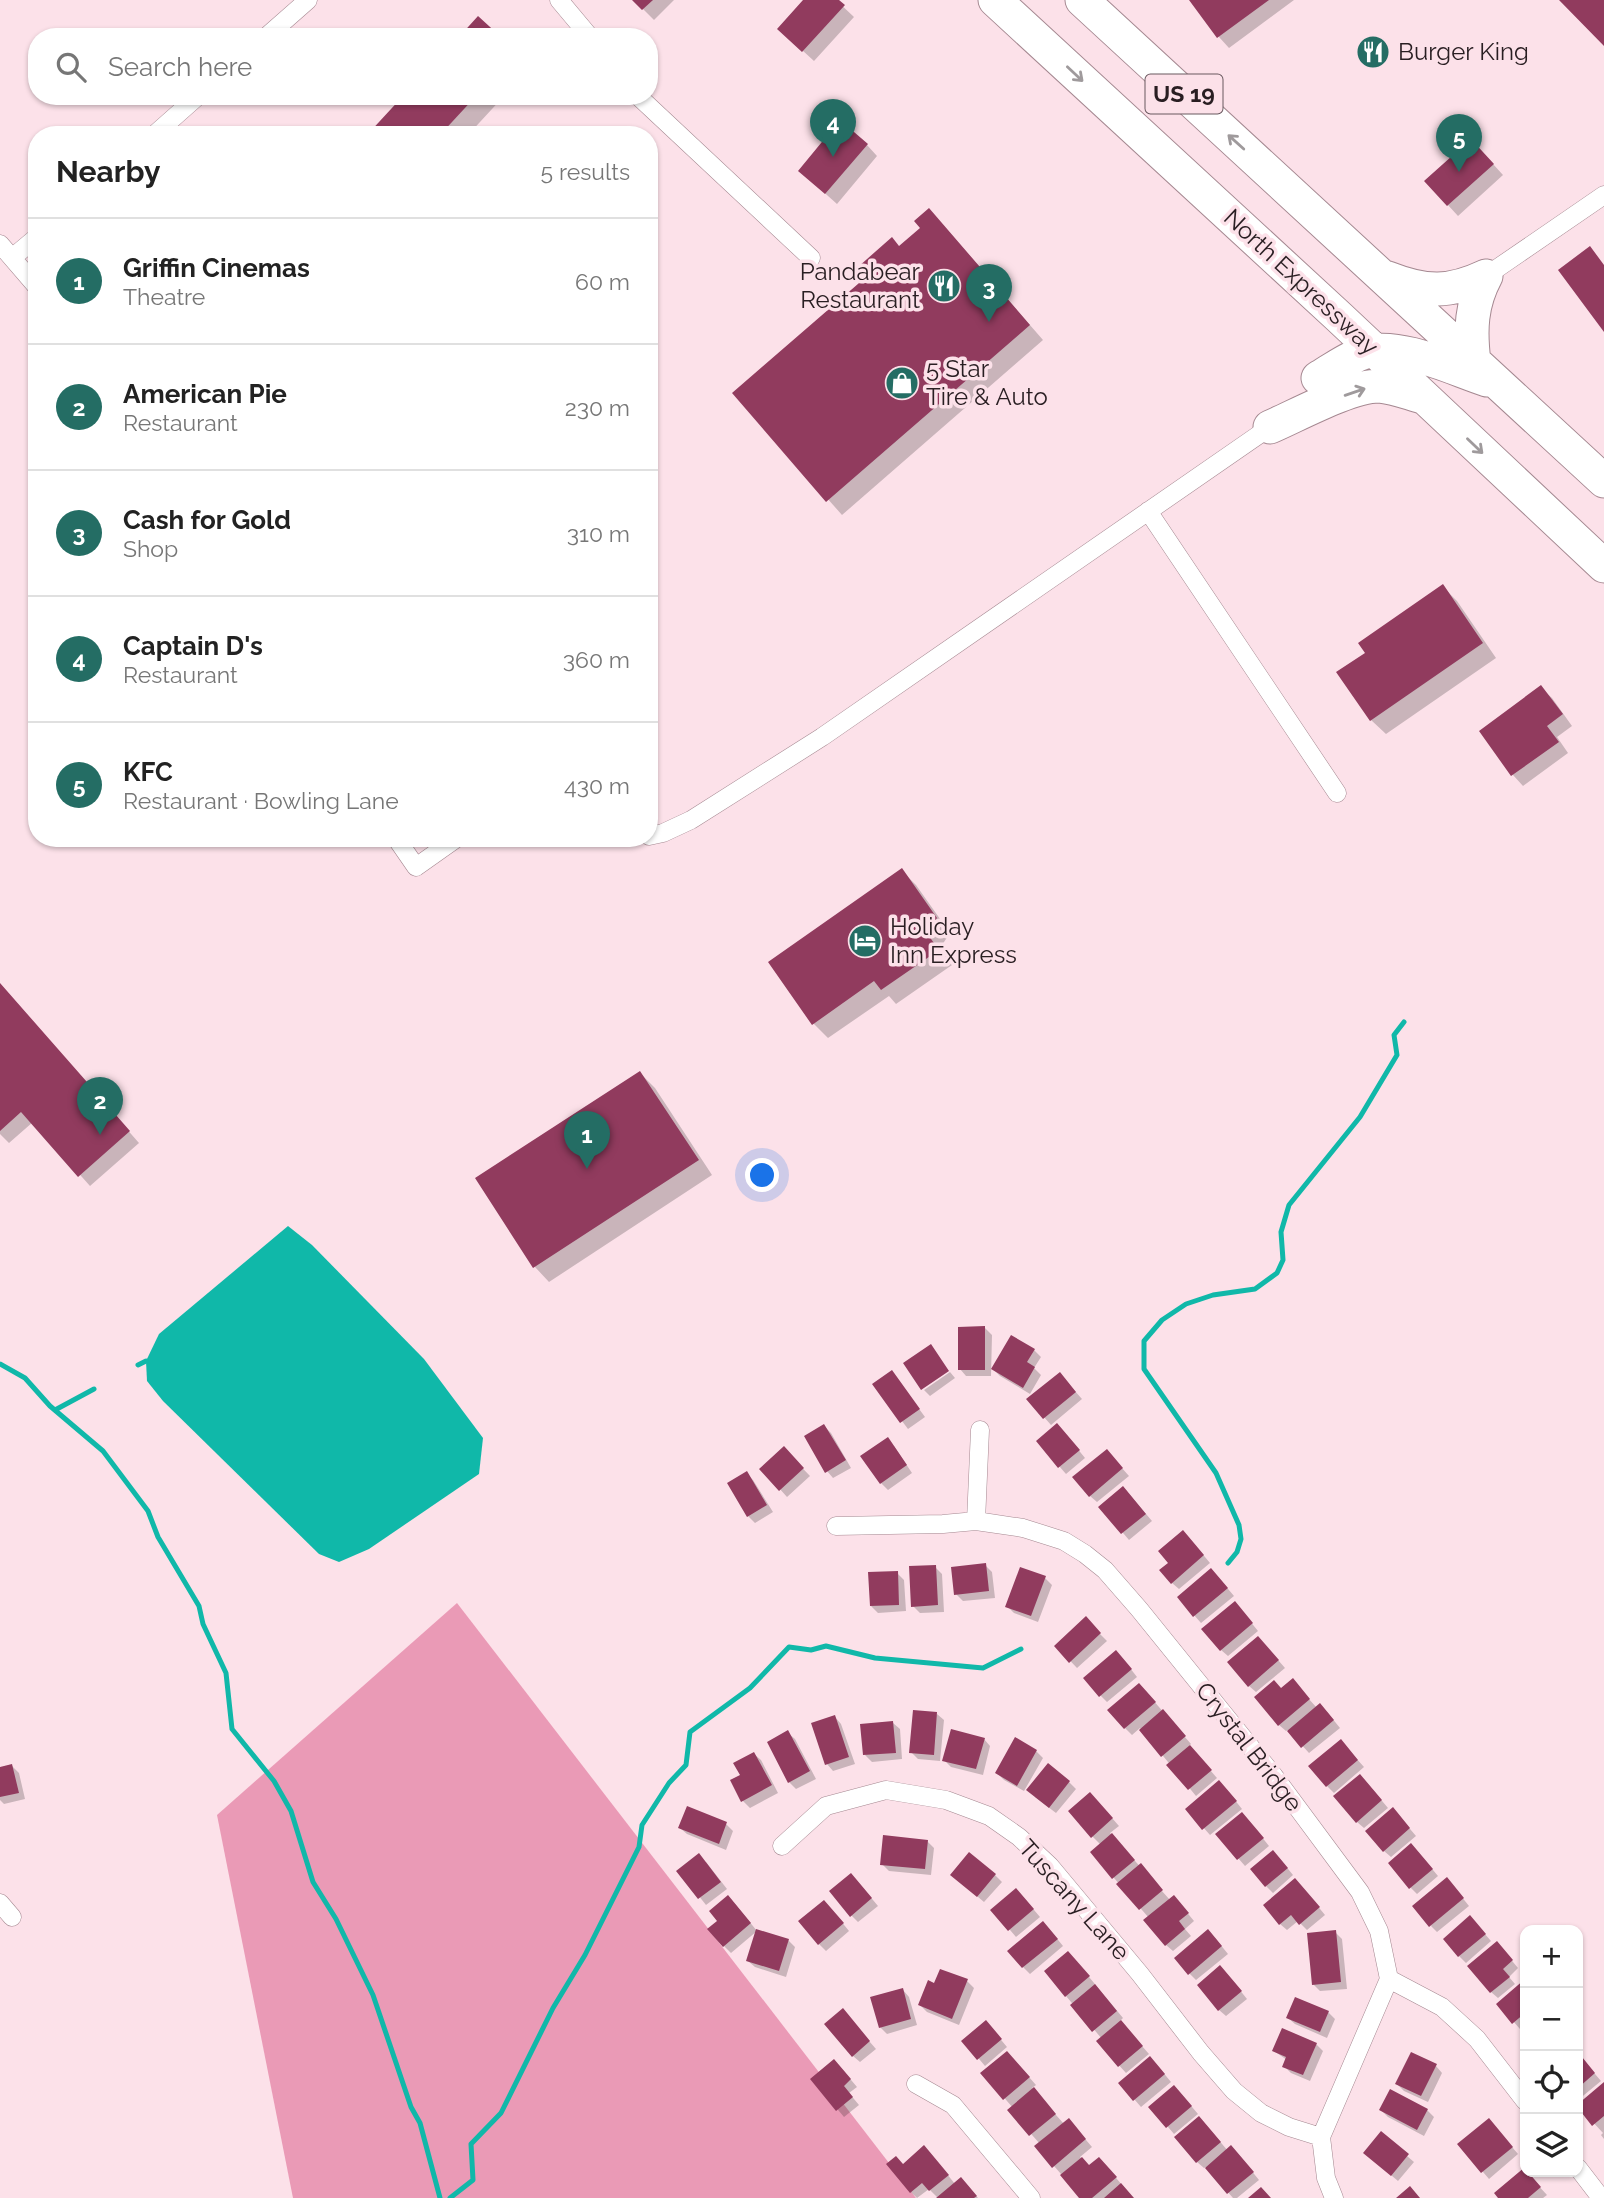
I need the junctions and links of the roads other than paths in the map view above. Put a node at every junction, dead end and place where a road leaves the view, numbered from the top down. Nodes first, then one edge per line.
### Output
1 (309, 0) edge
2 (559, 0) edge
3 (995, 0) edge
4 (1082, 0) edge
5 (276, 28) edge
6 (582, 28) edge
7 (188, 105) edge
8 (648, 105) edge
9 (164, 126) edge
10 (1604, 195) edge
11 (0, 244) edge
12 (28, 245) edge
13 (12, 258) junction
14 (811, 258) dead end
15 (1376, 270) junction
16 (1486, 276) junction
17 (28, 277) edge
18 (1339, 317) junction
19 (1375, 351) junction
20 (1474, 362) junction
21 (1318, 378) junction
22 (1499, 384) junction
23 (1426, 399) junction
24 (1270, 427) junction
25 (1604, 481) edge
26 (1148, 511) junction
27 (1604, 566) edge
28 (1337, 793) dead end
29 (658, 835) edge
30 (402, 847) edge
31 (444, 847) edge
32 (980, 1430) dead end
33 (976, 1521) junction
34 (835, 1526) dead end
35 (782, 1846) dead end
36 (1389, 1979) junction
37 (916, 2084) dead end
38 (1520, 2095) edge
39 (1321, 2137) junction
40 (1583, 2175) edge
41 (1031, 2198) edge
42 (1334, 2198) edge
43 (1601, 2198) edge

1 - 5 street
2 - 6 street
3 -> 18 highway, North Expressway / US 19
15 -> 4 highway, US 19
7 - 9 street
8 - 14 street
10 - 16 street
11 - 13 street
12 - 13 street
13 - 17 street
15 - 16 highway
15 - 20 highway, US 19
16 - 20 highway
18 - 19 highway, North Expressway / US 19
18 - 21 highway
19 - 21 highway
19 - 22 highway
19 - 23 highway, North Expressway / US 19
20 - 22 highway, US 19
21 - 24 highway
22 - 25 highway, US 19
24 -> 23 highway
23 -> 27 highway, North Expressway / US 19
24 - 26 street
26 - 28 street
26 - 29 street
30 - 31 street
32 - 33 street
33 - 34 street, Crystal Bridge
33 - 36 street, Crystal Bridge
35 - 39 street, Tuscany Lane
36 - 38 street
36 - 39 street
37 - 41 street
39 - 42 street
40 - 43 street

